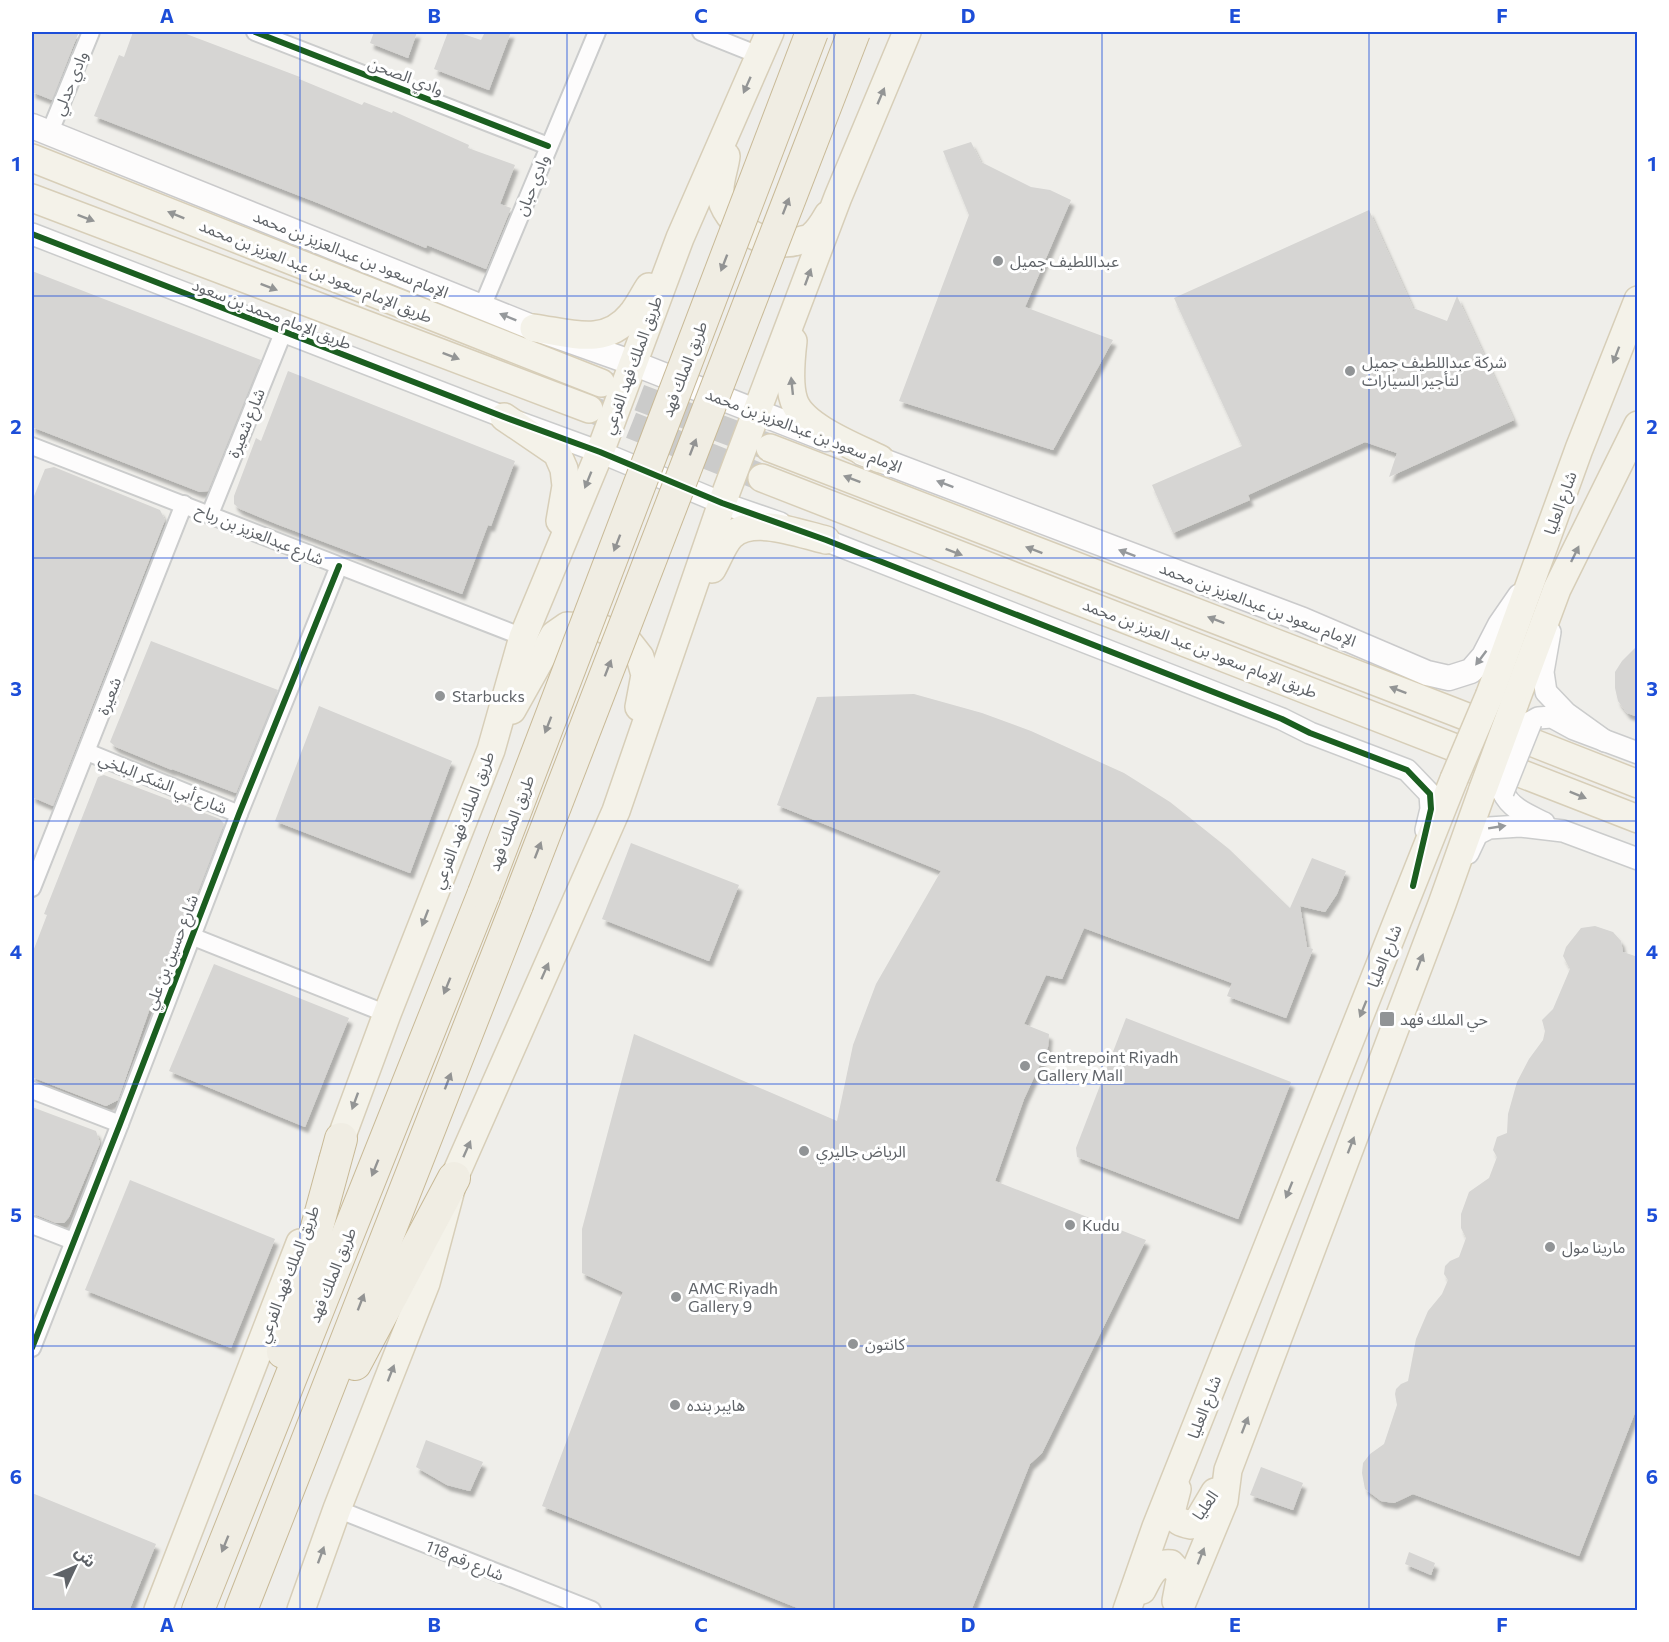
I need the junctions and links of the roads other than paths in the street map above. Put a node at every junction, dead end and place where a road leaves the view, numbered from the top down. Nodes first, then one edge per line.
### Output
1 (91, 32) edge
2 (255, 32) edge
3 (597, 32) edge
4 (701, 32) edge
5 (812, 32) edge
6 (854, 32) edge
7 (907, 32) edge
8 (765, 44) edge
9 (733, 116) junction
10 (40, 130) edge
11 (548, 146) junction
12 (32, 158) edge
13 (838, 197) junction
14 (32, 198) edge
15 (32, 234) edge
16 (680, 238) junction
17 (1638, 300) edge
18 (482, 307) junction
19 (797, 308) junction
20 (534, 328) junction
21 (283, 333) junction
22 (633, 363) junction
23 (601, 383) tunnel mouth
24 (589, 409) tunnel mouth
25 (758, 413) junction
26 (504, 417) junction
27 (1638, 425) edge
28 (770, 448) tunnel mouth
29 (33, 450) edge
30 (600, 452) junction
31 (880, 459) junction
32 (762, 478) tunnel mouth
33 (722, 503) junction
34 (184, 504) junction
35 (210, 514) junction
36 (826, 540) junction
37 (339, 566) junction
38 (552, 568) junction
39 (1534, 574) junction
40 (1557, 589) junction
41 (679, 627) junction
42 (523, 637) junction
43 (1522, 713) junction
44 (1605, 741) junction
45 (491, 750) junction
46 (87, 752) junction
47 (1638, 753) edge
48 (1638, 784) edge
49 (1493, 790) junction
50 (621, 796) junction
51 (239, 814) junction
52 (1638, 819) edge
53 (1563, 831) junction
54 (1638, 860) edge
55 (1413, 886) junction
56 (32, 888) edge
57 (1442, 904) junction
58 (191, 936) junction
59 (387, 1014) junction
60 (32, 1090) edge
61 (120, 1124) junction
62 (341, 1139) junction
63 (454, 1178) junction
64 (32, 1225) edge
65 (73, 1241) junction
66 (32, 1348) edge
67 (1187, 1450) junction
68 (1228, 1470) junction
69 (285, 1497) junction
70 (243, 1499) junction
71 (337, 1509) junction
72 (158, 1611) edge
73 (198, 1611) edge
74 (241, 1611) edge
75 (301, 1611) edge
76 (592, 1611) edge
77 (1129, 1611) edge
78 (1173, 1611) edge
79 (1179, 1611) edge

1 - 10 street, وادي حدلي
2 - 11 street, وادي الصحن
3 - 11 street, وادي حبان
4 - 8 street
5 -> 70 highway, طريق الملك فهد, bridge
69 -> 6 highway, bridge
13 -> 7 main road
8 -> 9 main road, طريق الملك فهد الفرعي
9 - 13 main road
9 - 16 main road, طريق الملك فهد الفرعي
10 - 18 main road, الإمام سعود بن عبدالعزيز بن محمد
11 - 18 street, وادي حبان
23 -> 12 main road, طريق الإمام سعود بن عبد العزيز بن محمد
19 -> 13 main road
14 -> 24 main road, طريق الإمام سعود بن عبد العزيز بن محمد
15 - 21 street, طريق الإمام محمد بن سعود
16 - 20 main road
16 - 22 main road, طريق الملك فهد الفرعي
17 -> 39 main road, شارع العليا
20 -> 18 main road, الإمام سعود بن عبدالعزيز بن محمد
19 - 25 main road
31 -> 19 main road
20 - 22 main road, الإمام سعود بن عبدالعزيز بن محمد
21 - 26 street, طريق الإمام محمد بن سعود
21 - 35 street, شارع شعيرة
22 - 25 main road, الإمام سعود بن عبدالعزيز بن محمد
22 - 30 main road, طريق الملك فهد الفرعي
25 - 31 main road, الإمام سعود بن عبدالعزيز بن محمد
25 - 33 main road
26 - 30 street, طريق الإمام محمد بن سعود
26 - 38 main road
40 -> 27 main road, شارع العليا
48 -> 28 main road, طريق الإمام سعود بن عبد العزيز بن محمد
29 - 34 street, شارع عبدالعزيز بن رباح
30 - 33 street, طريق الإمام محمد بن سعود
30 -> 38 main road, طريق الملك فهد الفرعي
39 -> 31 main road, الإمام سعود بن عبدالعزيز بن محمد
32 -> 52 main road, طريق الإمام سعود بن عبد العزيز بن محمد
33 - 36 street, طريق الإمام محمد بن سعود
33 - 41 main road
34 - 35 street, شارع عبدالعزيز بن رباح
34 - 46 street, شعيرة
35 - 37 street, شارع عبدالعزيز بن رباح
36 - 41 main road
36 - 55 street, طريق الإمام محمد بن سعود
37 - 42 street, شارع عبدالعزيز بن رباح
37 - 51 street, شارع حسين بن علي
38 - 42 main road, طريق الملك فهد الفرعي
39 - 55 main road, شارع العليا, bridge
40 - 43 main road, شارع العليا
40 - 44 street
41 - 50 main road
42 - 45 main road, طريق الملك فهد الفرعي
43 - 44 street
43 - 49 main road, شارع العليا, bridge
44 - 47 street
45 - 50 main road
45 -> 59 main road, طريق الملك فهد الفرعي
46 - 51 street, شارع أبي الشكر البلخي
46 - 56 street, شعيرة
49 - 53 street
49 - 57 main road, شارع العليا
63 -> 50 main road
51 - 58 street, شارع حسين بن علي
53 - 54 street
57 -> 53 street
55 -> 67 main road, شارع العليا
68 -> 57 main road, شارع العليا
58 - 59 street
58 - 61 street, شارع حسين بن علي
59 -> 62 main road, طريق الملك فهد الفرعي
60 - 61 street
61 - 65 street, شارع حسين بن علي
62 - 70 highway
62 - 72 main road, طريق الملك فهد الفرعي
63 - 69 highway
71 -> 63 main road
64 - 65 street
65 - 66 street, شارع حسين بن علي
67 - 68 main road, العليا
67 - 77 main road, شارع العليا
79 -> 68 main road, شارع العليا
69 - 74 highway
70 -> 73 highway, طريق الملك فهد
75 -> 71 main road
71 - 76 street, شارع رقم 118
77 - 78 main road

